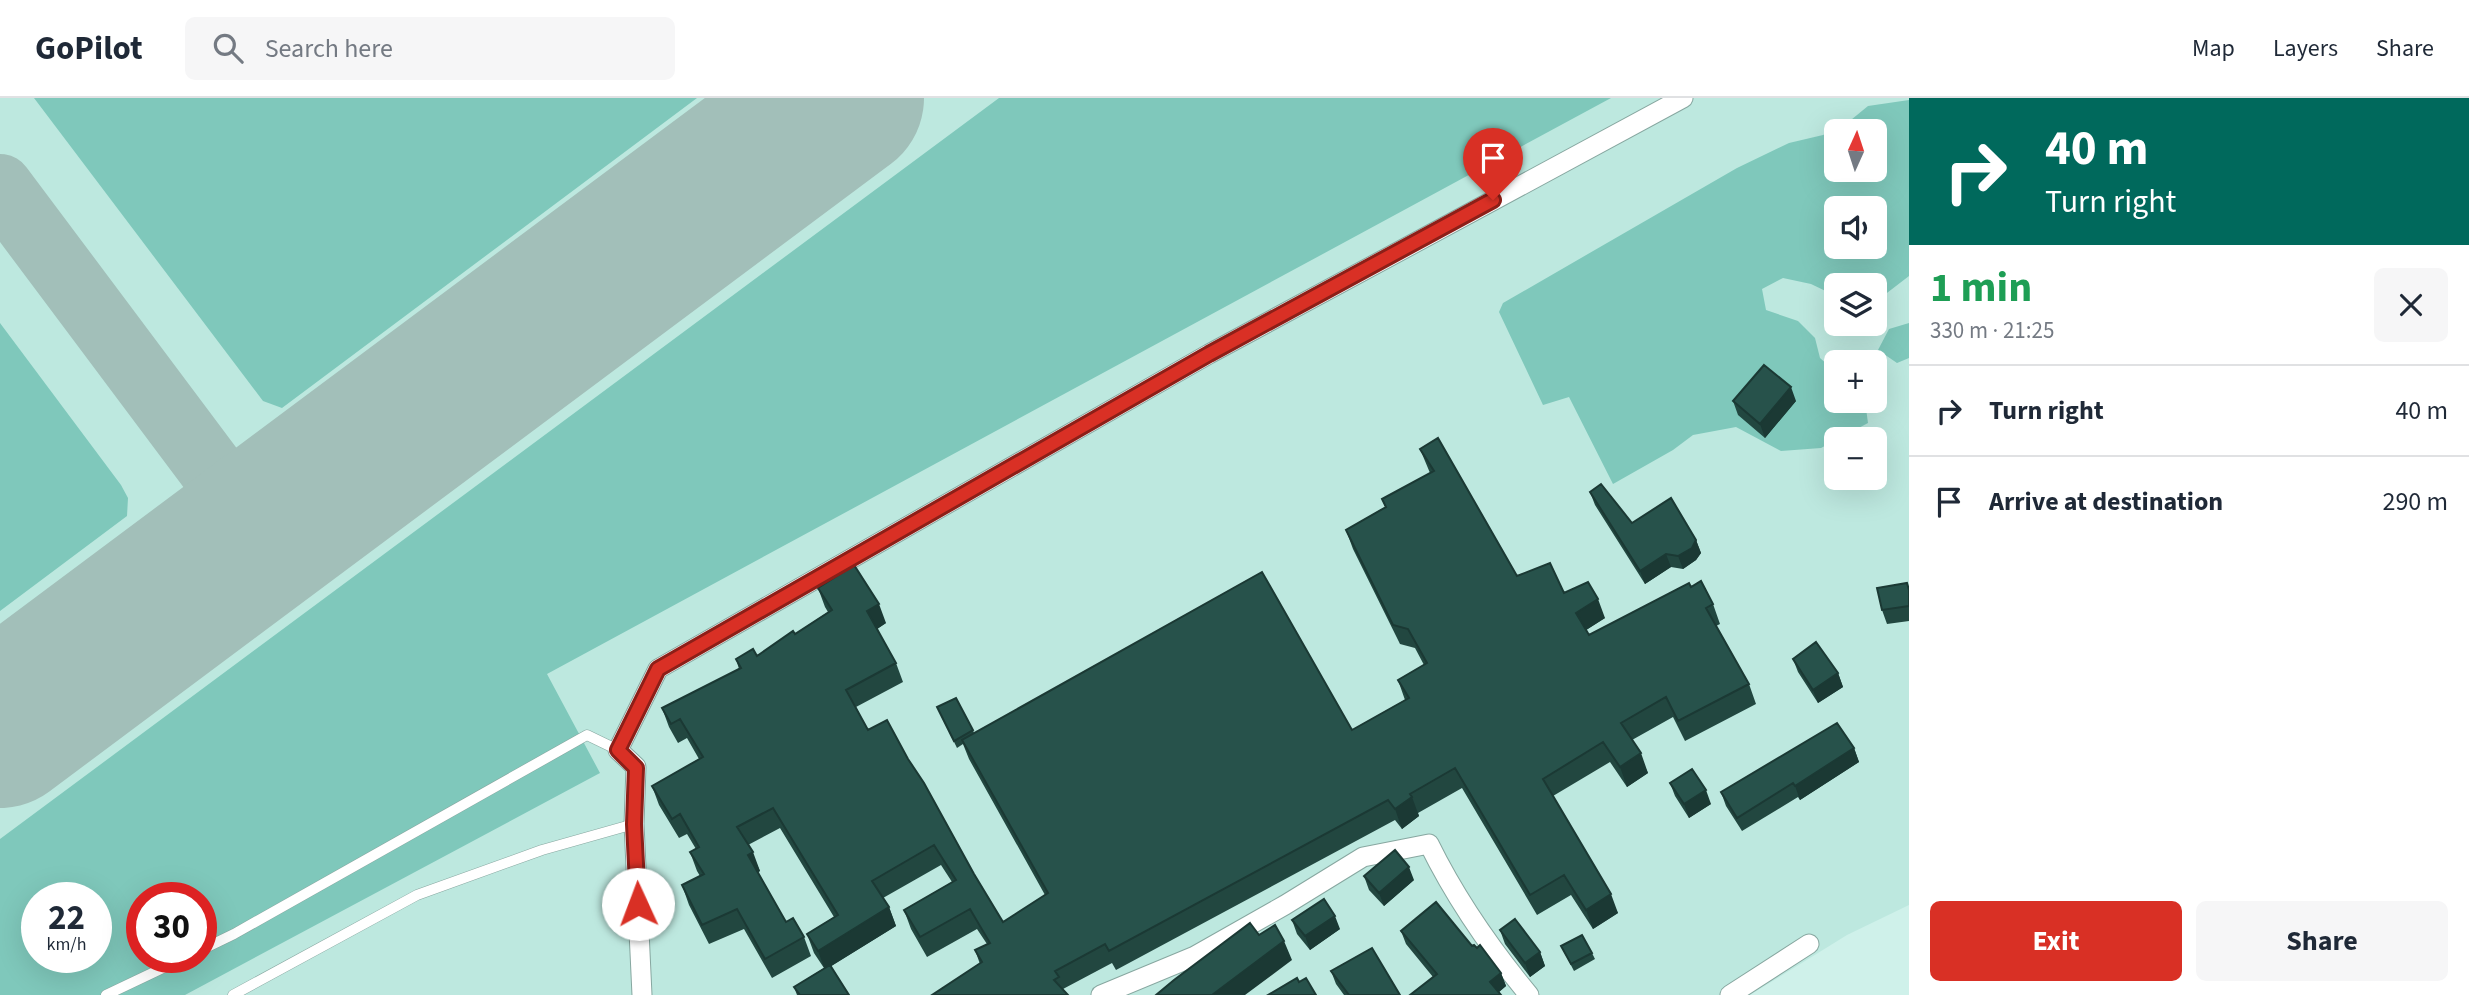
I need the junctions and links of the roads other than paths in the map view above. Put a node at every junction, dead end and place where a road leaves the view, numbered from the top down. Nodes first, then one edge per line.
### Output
1 (1683, 98) edge
2 (618, 750) junction
3 (634, 824) junction
4 (217, 942) edge
5 (1809, 944) dead end
6 (152, 973) edge
7 (106, 995) edge
8 (233, 995) edge
9 (642, 995) edge
10 (1101, 995) edge
11 (1529, 995) edge
12 (1730, 995) edge

1 - 2 street
2 - 3 street
2 - 4 lane
3 - 8 lane
3 - 9 street
5 - 12 street
6 - 7 lane
10 - 11 street

